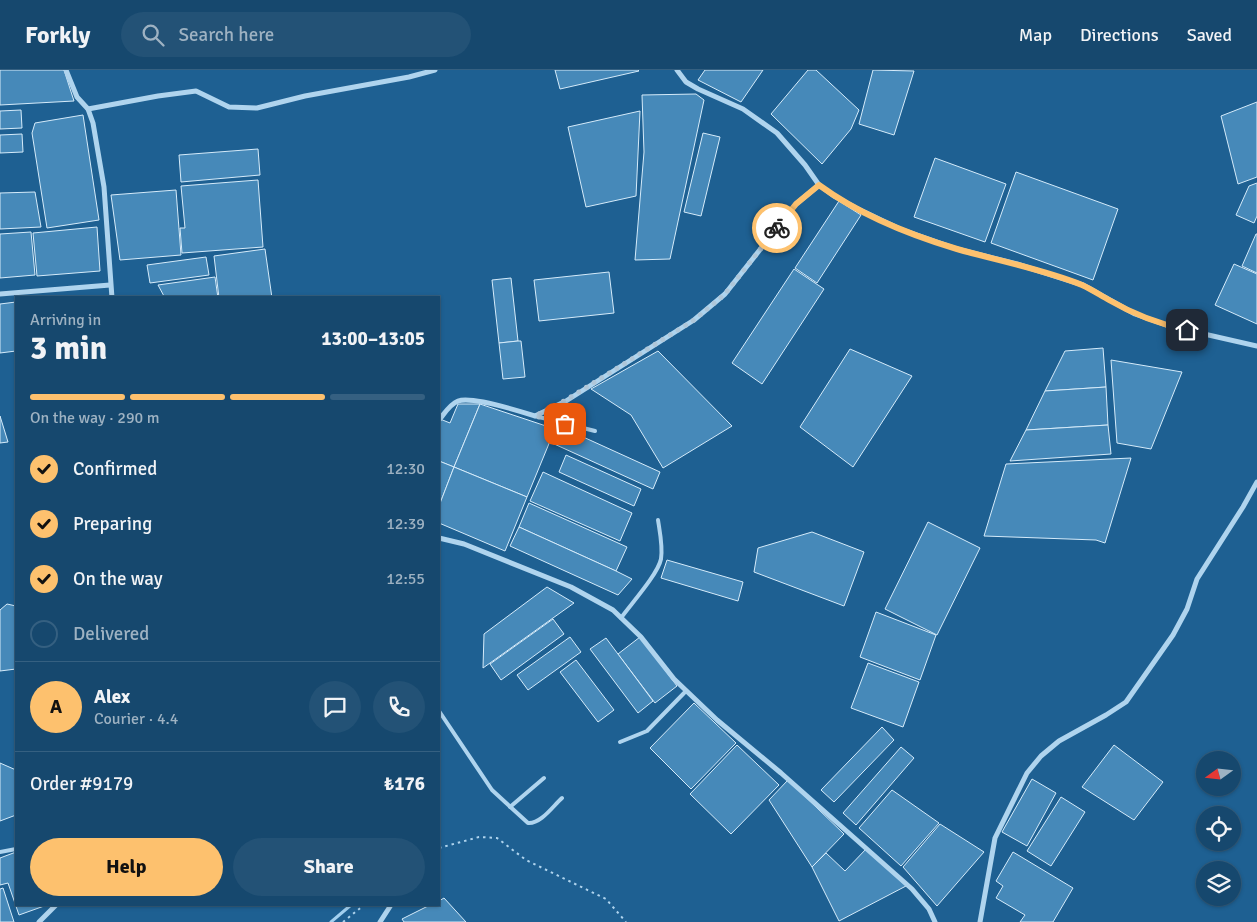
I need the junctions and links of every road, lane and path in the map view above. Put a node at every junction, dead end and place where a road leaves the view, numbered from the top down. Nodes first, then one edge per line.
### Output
1 (66, 70) edge
2 (435, 70) edge
3 (677, 70) edge
4 (88, 109) junction
5 (819, 185) junction
6 (110, 285) junction
7 (0, 294) edge
8 (112, 296) edge
9 (1257, 346) edge
10 (535, 416) junction
11 (440, 419) edge
12 (595, 431) dead end
13 (1257, 482) edge
14 (658, 520) dead end
15 (440, 538) edge
16 (621, 618) junction
17 (686, 691) junction
18 (440, 712) edge
19 (620, 742) dead end
20 (544, 778) dead end
21 (562, 798) dead end
22 (510, 807) junction
23 (440, 848) edge
24 (15, 849) edge
25 (0, 852) edge
26 (54, 906) edge
27 (363, 906) edge
28 (390, 906) edge
29 (39, 922) edge
30 (343, 922) edge
31 (380, 922) edge
32 (626, 922) edge
33 (935, 922) edge
34 (980, 922) edge

1 - 4 street
2 - 4 street
3 - 5 street
4 - 6 street
5 - 9 street
5 - 10 street
6 - 7 street
6 - 8 street
10 - 11 street
10 - 12 lane
13 - 34 street
14 - 16 lane
15 - 16 street
16 - 17 street
17 - 19 lane
17 - 33 street
18 - 22 lane
20 - 22 lane
21 - 22 lane
23 - 32 path
24 - 25 lane
26 - 29 street
27 - 30 path
28 - 31 street

